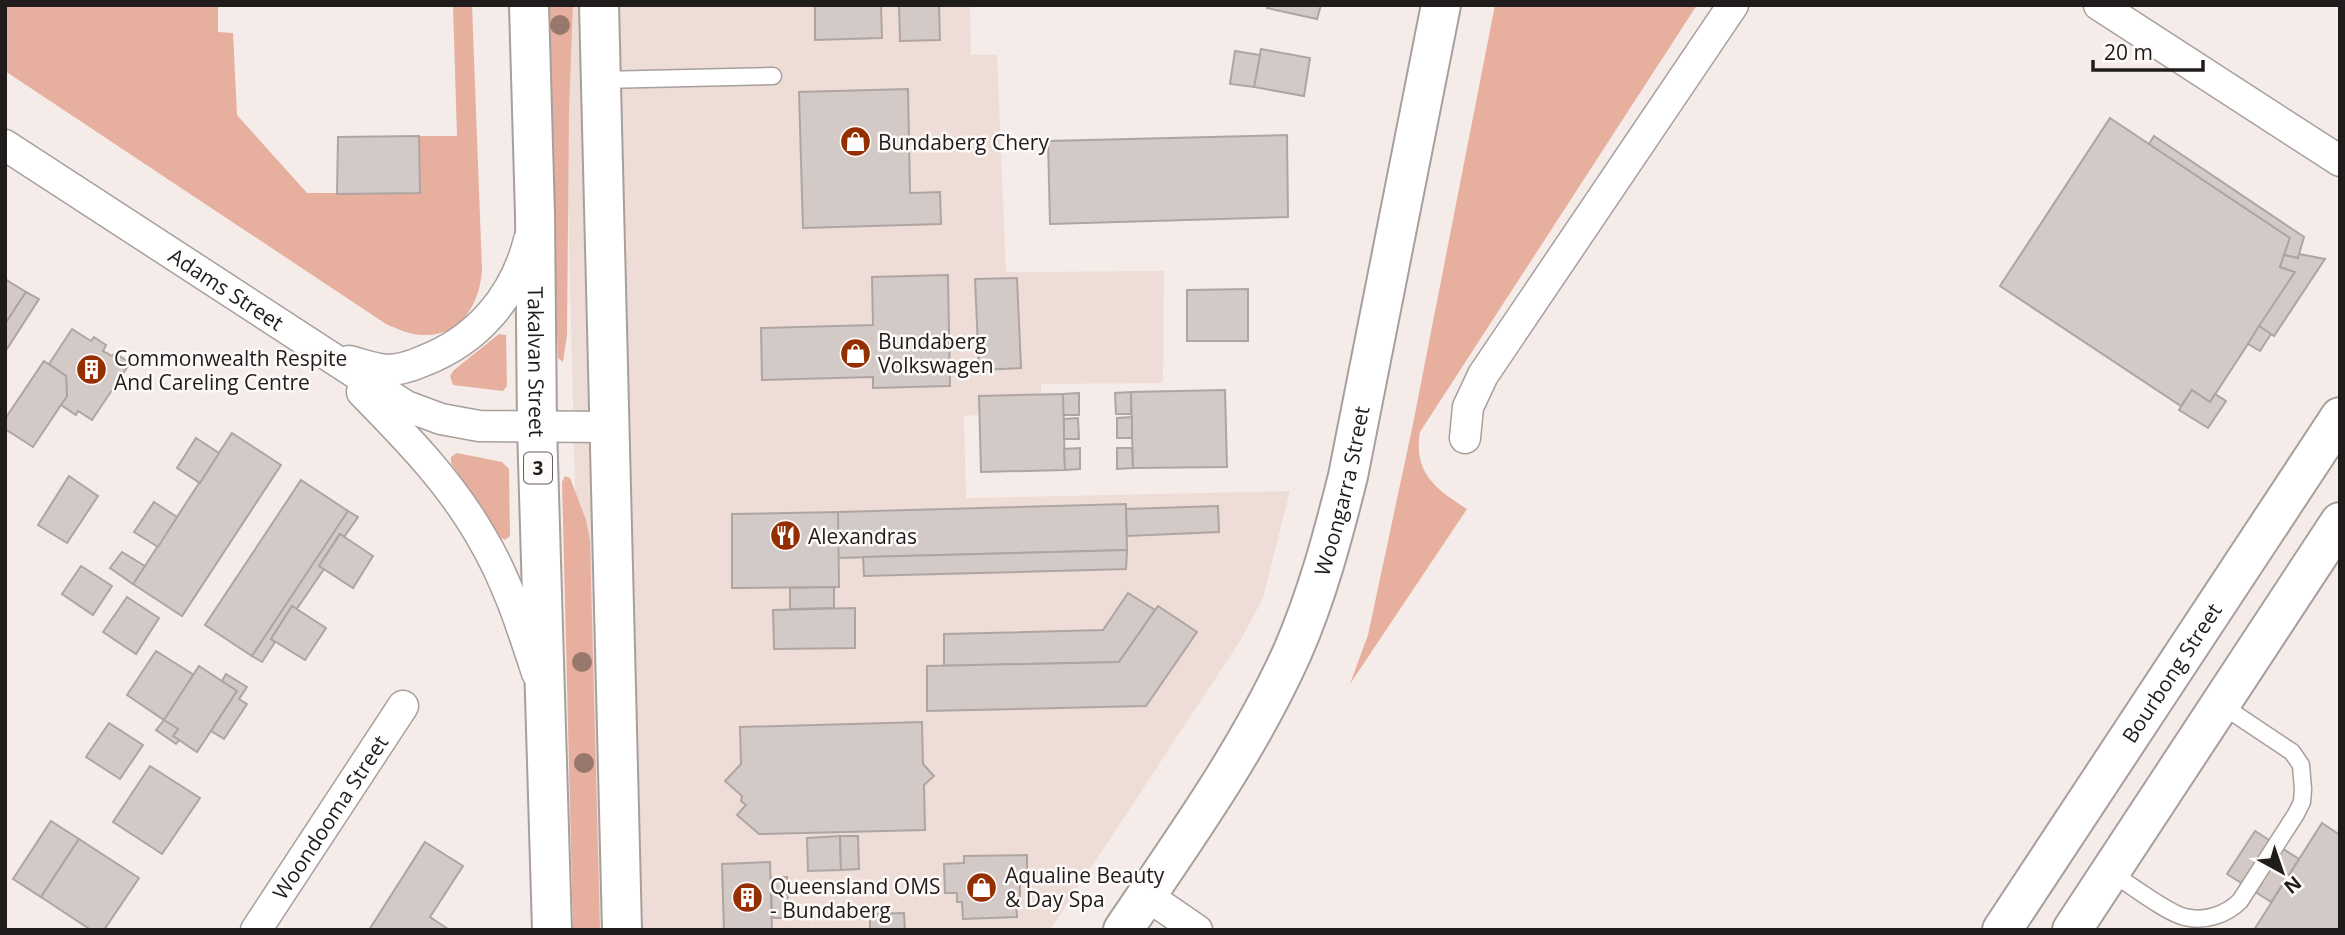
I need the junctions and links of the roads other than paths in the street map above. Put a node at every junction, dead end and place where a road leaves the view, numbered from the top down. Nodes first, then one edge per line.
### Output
1 (529, 5) edge
2 (599, 5) edge
3 (1441, 5) edge
4 (1732, 5) edge
5 (2099, 5) edge
6 (773, 76) dead end
7 (601, 80) junction
8 (5, 145) edge
9 (2340, 161) edge
10 (535, 215) junction
11 (325, 354) junction
12 (2340, 417) edge
13 (537, 427) junction
14 (609, 427) junction
15 (1465, 438) dead end
16 (2340, 522) edge
17 (546, 699) junction
18 (2220, 704) junction
19 (403, 706) dead end
20 (2110, 872) junction
21 (1146, 895) junction
22 (256, 930) edge
23 (552, 930) edge
24 (622, 930) edge
25 (1123, 930) edge
26 (1197, 930) edge
27 (2002, 930) edge
28 (2073, 930) edge

1 - 10 main road, Takalvan Street / 3
2 - 7 main road
3 - 21 main road, Woongarra Street
4 - 15 street
5 - 9 street
6 - 7 lane
7 - 14 main road
8 - 11 street, Adams Street
10 - 11 street
10 - 13 main road, Takalvan Street / 3
11 - 13 street, Adams Street
11 - 17 street
12 - 27 main road, Bourbong Street
13 - 14 street, Adams Street
13 - 17 main road, Takalvan Street / 3
14 - 24 main road
16 - 18 main road
17 - 23 main road, Takalvan Street / 3
18 - 20 main road
18 - 20 lane
19 - 22 street, Woondooma Street
20 - 28 main road
21 - 25 main road, Woongarra Street
21 - 26 street

